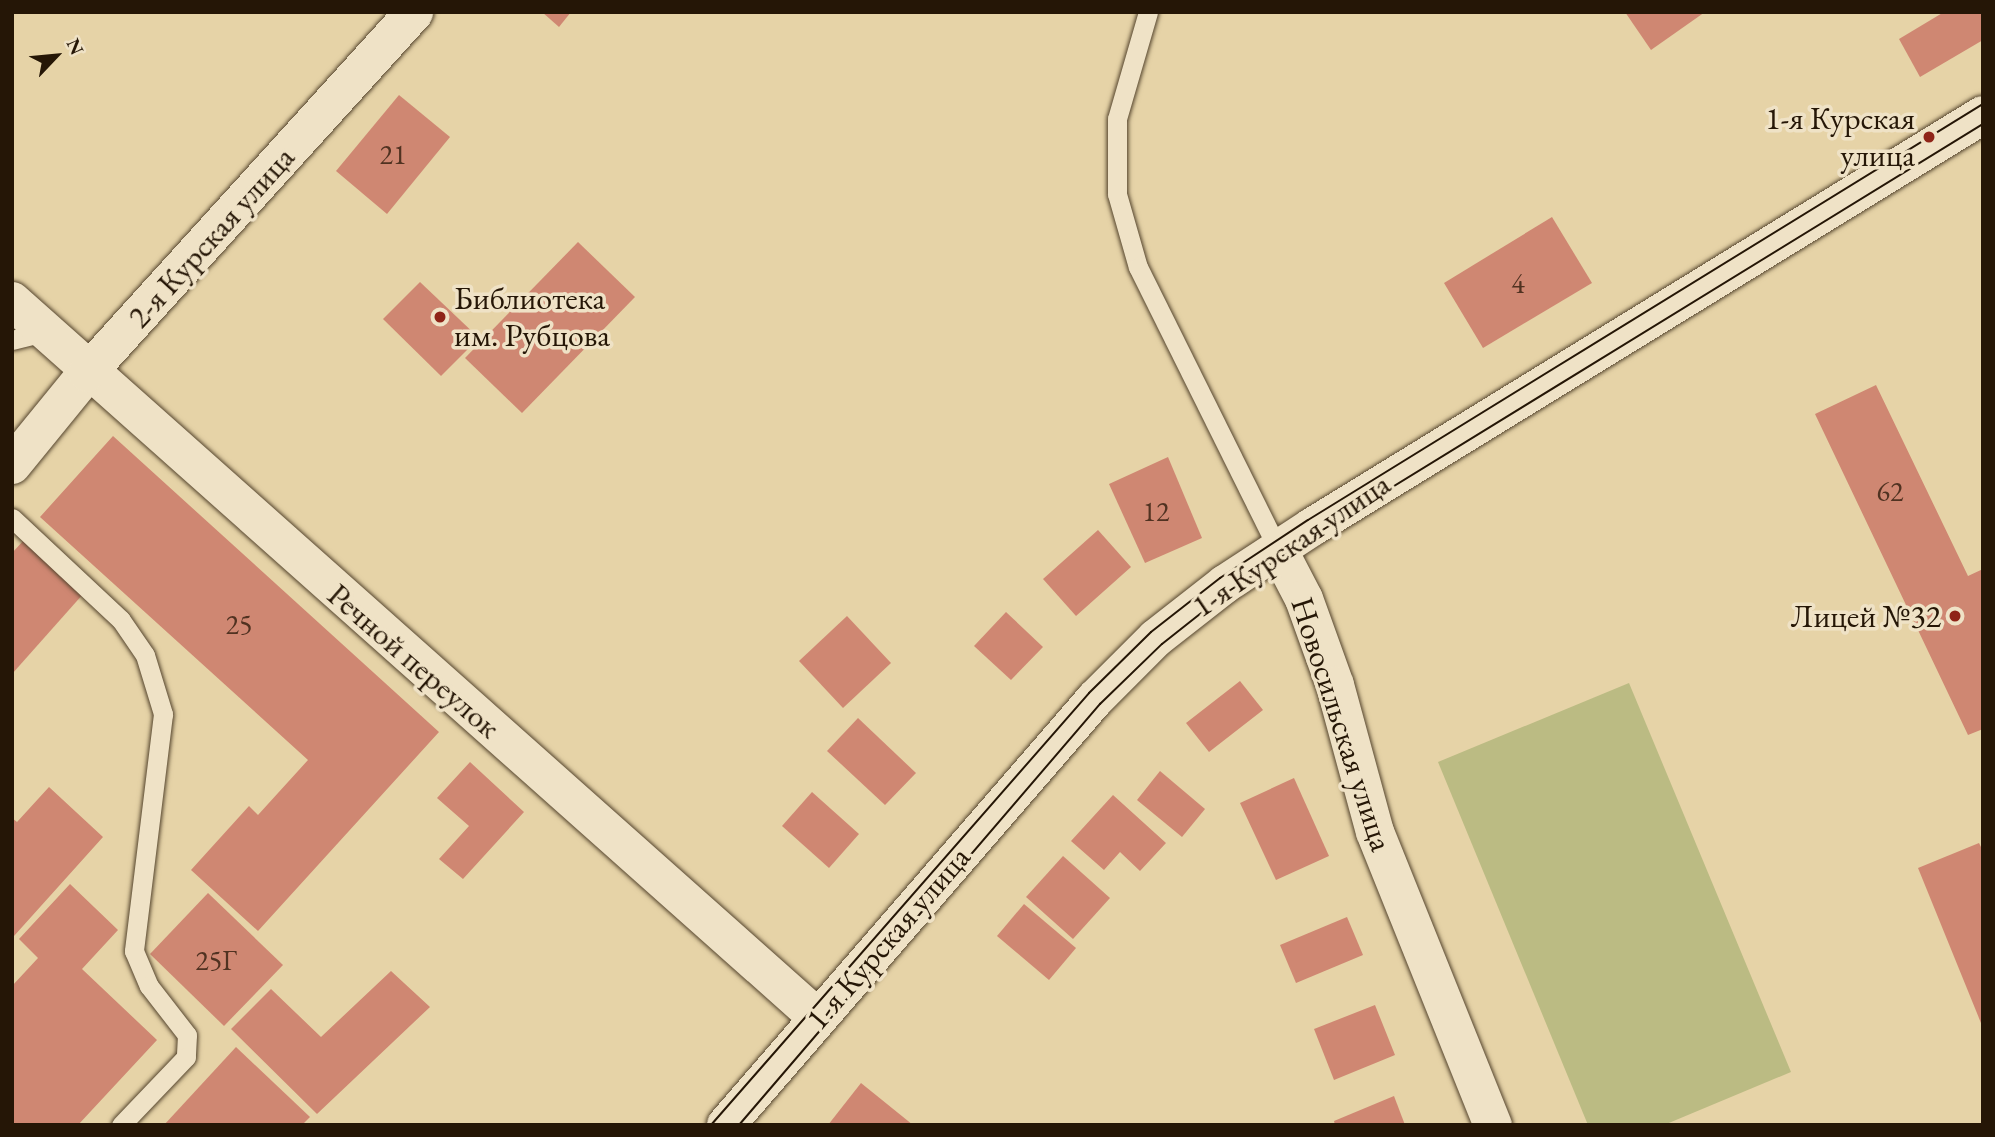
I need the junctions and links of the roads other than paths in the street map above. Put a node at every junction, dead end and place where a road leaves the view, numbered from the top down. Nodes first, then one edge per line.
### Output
1 (414, 12) edge
2 (1148, 12) edge
3 (1983, 116) edge
4 (12, 301) edge
5 (29, 336) edge
6 (87, 373) junction
7 (12, 466) edge
8 (12, 518) edge
9 (1278, 549) junction
10 (818, 1018) junction
11 (121, 1125) edge
12 (726, 1125) edge
13 (1493, 1125) edge

1 - 6 street, 2-я Курская улица
2 - 9 lane, Новосильская улица
3 - 9 street, 1-я Курская улица
4 - 5 street, Речной переулок
5 - 6 street, Речной переулок
6 - 7 street, 2-я Курская улица
6 - 10 street, Речной переулок
8 - 11 lane
9 - 10 street, 1-я Курская улица
9 - 13 street, Новосильская улица
10 - 12 street, 1-я Курская улица

